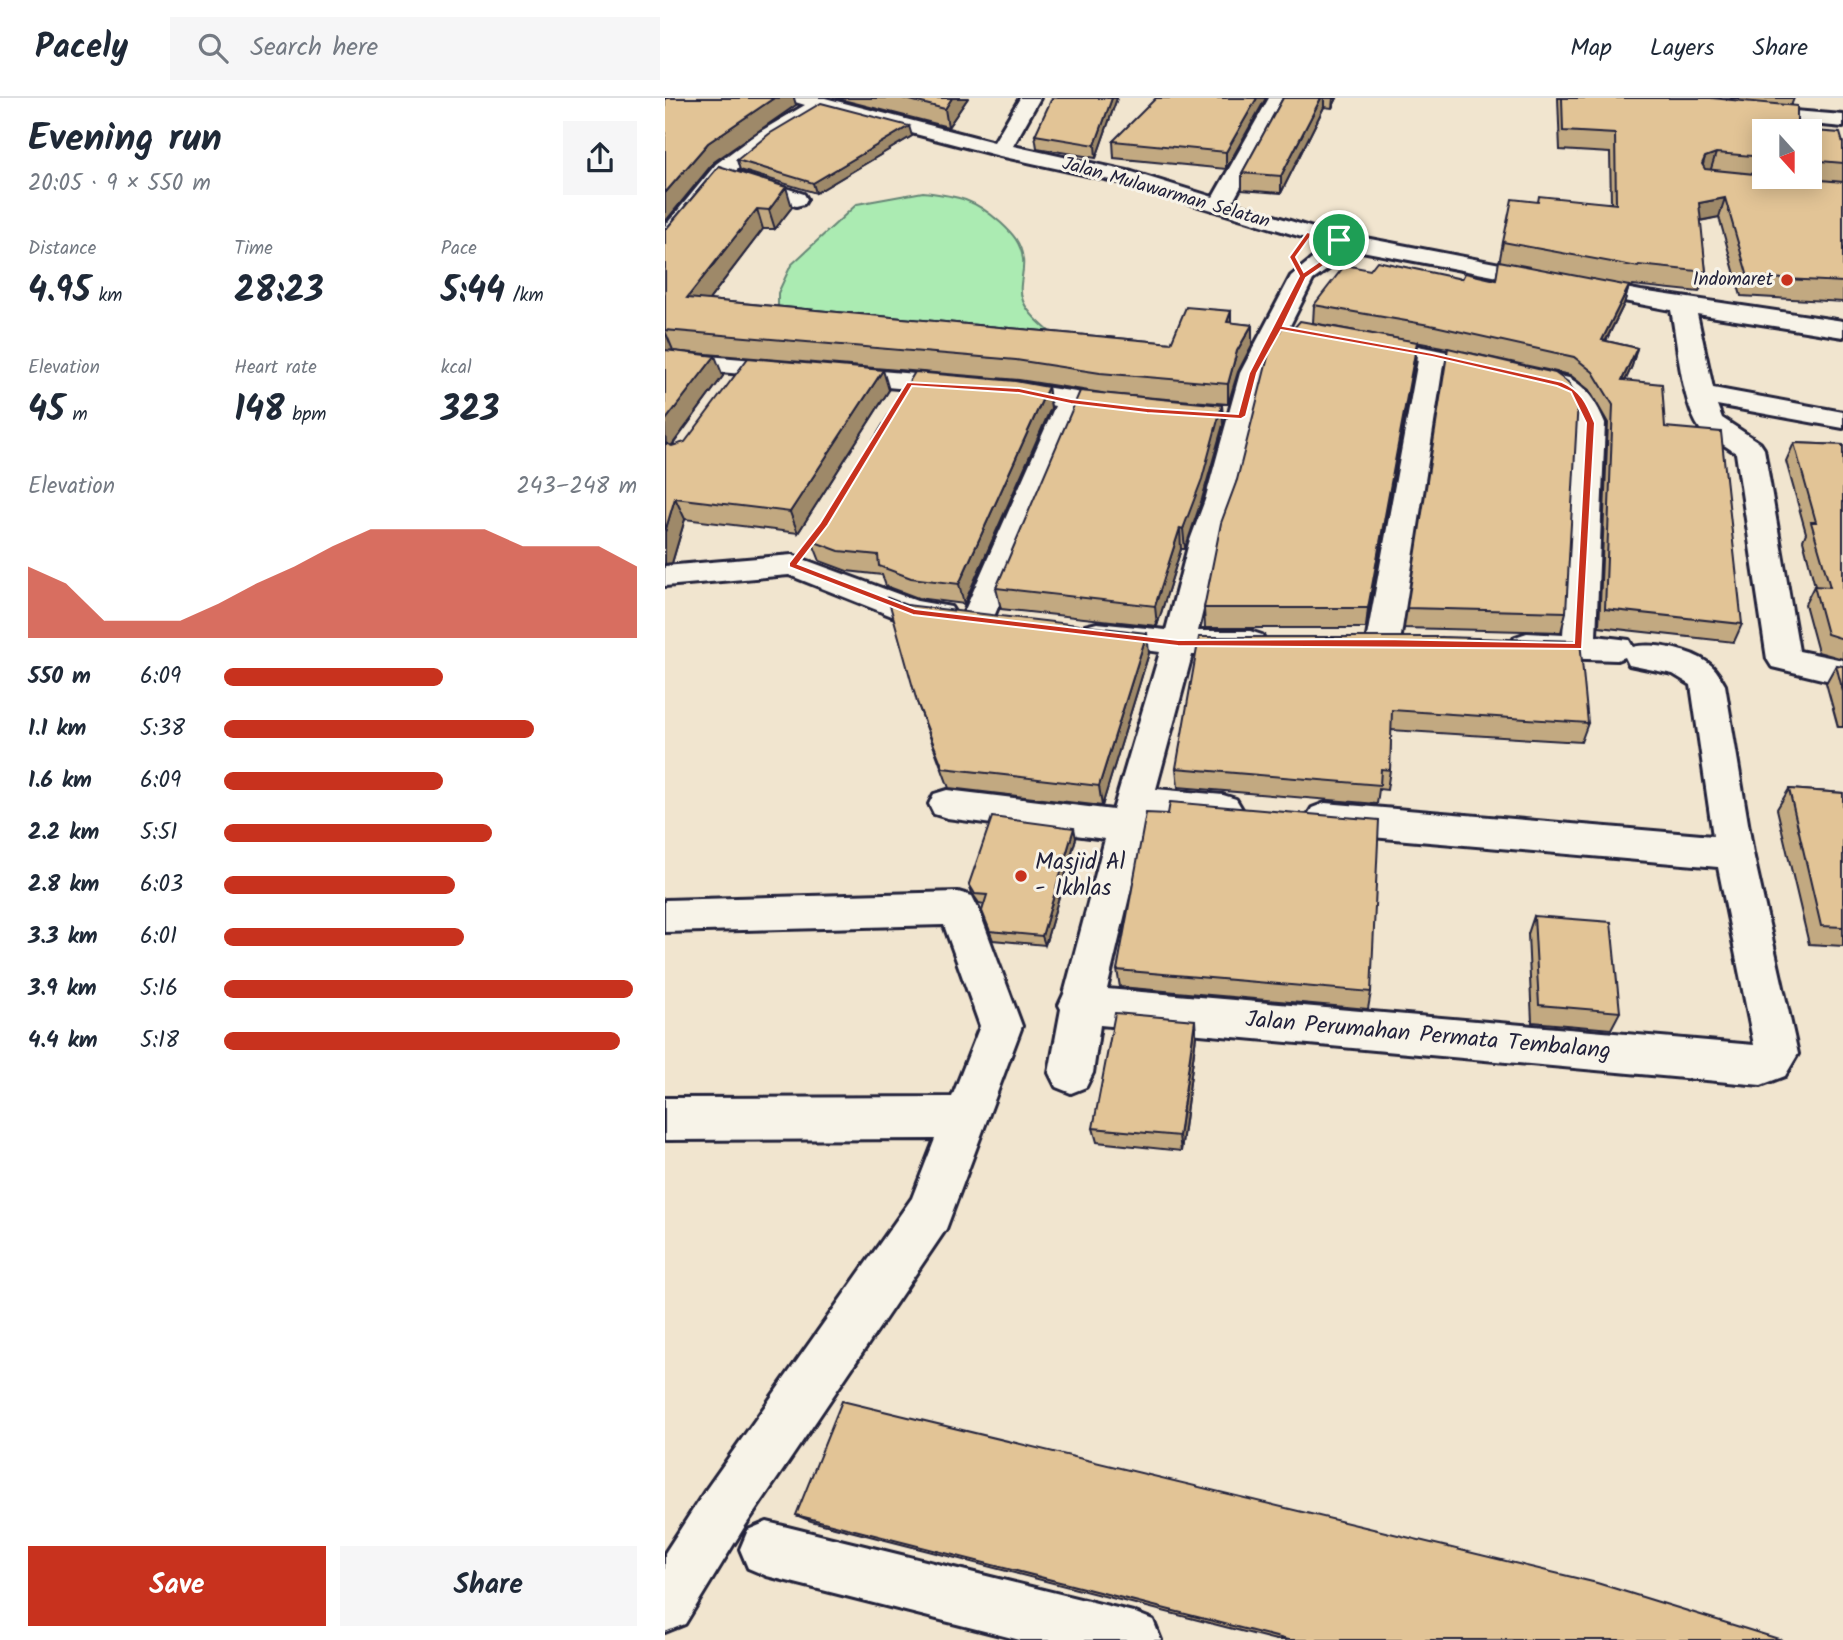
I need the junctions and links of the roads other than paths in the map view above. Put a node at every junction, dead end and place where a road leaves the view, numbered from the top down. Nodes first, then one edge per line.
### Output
1 (1030, 98) edge
2 (1279, 98) edge
3 (817, 100) edge
4 (1727, 111) edge
5 (1843, 121) edge
6 (1000, 150) junction
7 (721, 174) junction
8 (796, 199) dead end
9 (1219, 206) junction
10 (1309, 234) junction
11 (1339, 240) junction
12 (665, 241) edge
13 (1303, 276) junction
14 (1683, 305) junction
15 (1843, 329) edge
16 (1342, 339) edge
17 (1432, 355) junction
18 (673, 360) edge
19 (1701, 394) junction
20 (1071, 401) junction
21 (1147, 411) edge
22 (1841, 420) edge
23 (1750, 449) junction
24 (665, 576) edge
25 (1067, 631) edge
26 (1178, 643) junction
27 (1287, 643) edge
28 (1416, 643) edge
29 (1503, 644) edge
30 (1579, 646) junction
31 (1843, 672) edge
32 (947, 804) dead end
33 (1132, 814) junction
34 (1734, 853) junction
35 (665, 916) edge
36 (1080, 1006) junction
37 (1071, 1073) dead end
38 (965, 1118) junction
39 (665, 1119) edge
40 (767, 1549) dead end
41 (665, 1604) edge
42 (1133, 1640) edge

1 - 6 street
2 - 9 street
3 - 6 street, Jalan Mulawarman Selatan
3 - 7 street
4 - 5 street
6 - 9 street, Jalan Mulawarman Selatan
7 - 8 street
7 - 12 street
9 - 10 street, Jalan Mulawarman Selatan
10 - 11 street, Jalan Mulawarman Selatan
10 - 13 street
11 - 13 street
11 - 14 street, Jalan Mulawarman Selatan
13 - 26 street
14 - 15 street, Jalan Mulawarman Selatan
14 - 19 street
16 - 17 street
17 - 28 street
17 - 30 street
18 - 20 street
19 - 22 street
19 - 23 street
20 - 21 street
20 - 24 street
22 - 23 street
23 - 31 street
25 - 26 street
26 - 27 street
26 - 33 street
29 - 30 street, Jalan Perumahan Permata Tembalang
30 - 34 street, Jalan Perumahan Permata Tembalang
32 - 33 street
33 - 34 street
33 - 36 street
34 - 36 street, Jalan Perumahan Permata Tembalang
35 - 38 street
36 - 37 street
38 - 39 street
38 - 41 street
40 - 42 street

